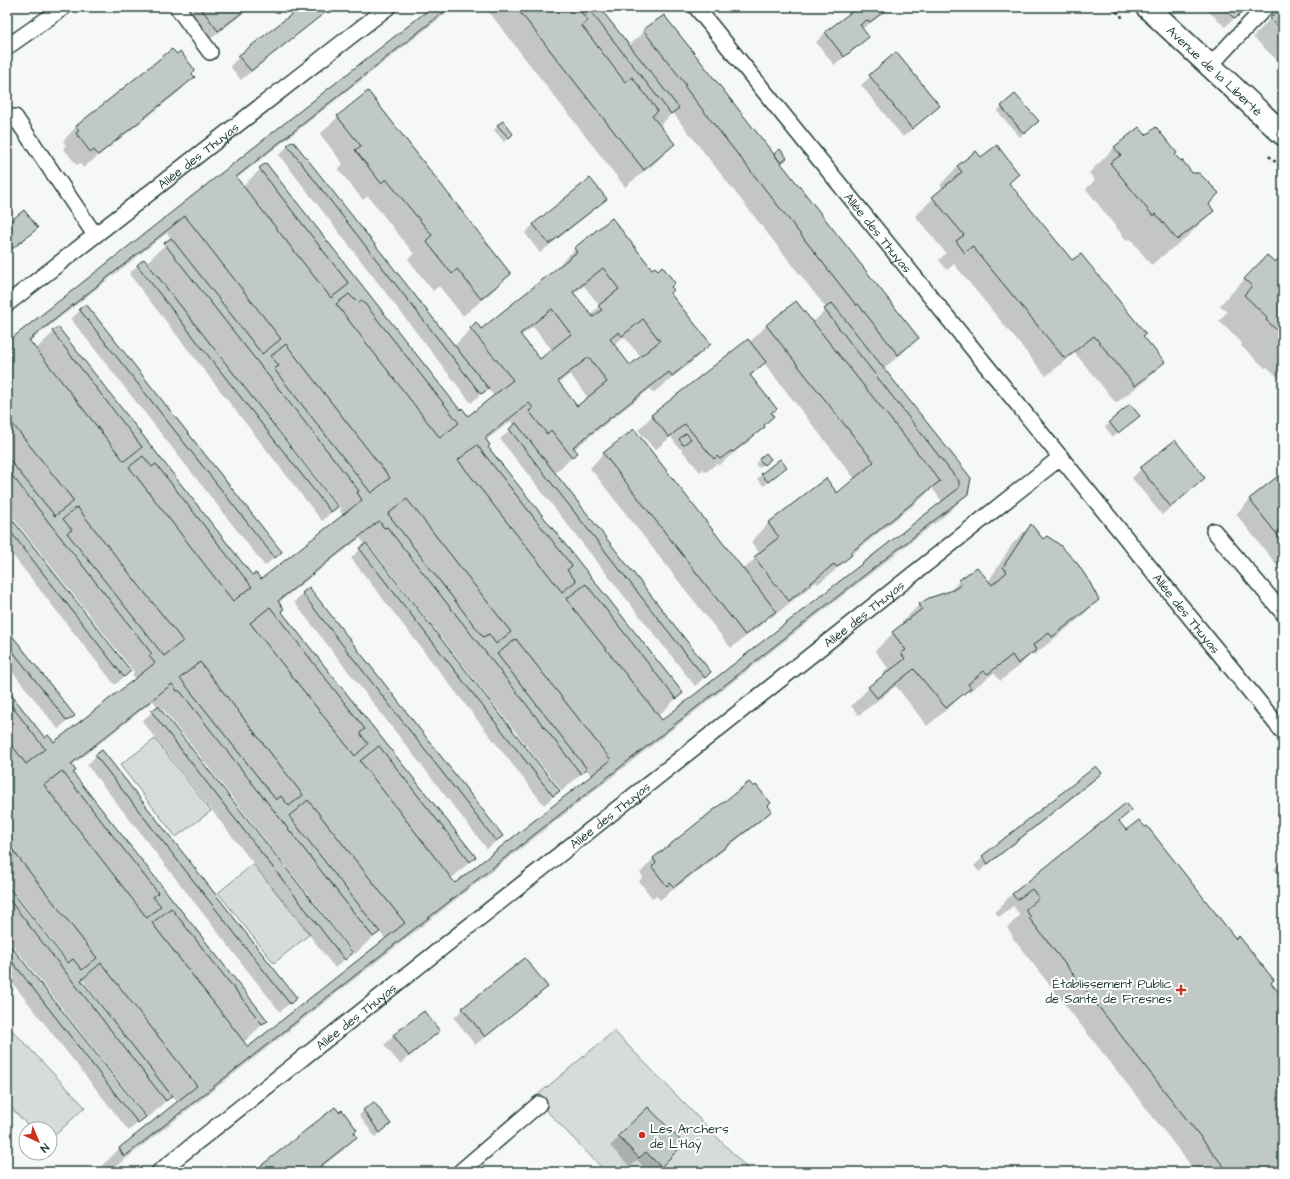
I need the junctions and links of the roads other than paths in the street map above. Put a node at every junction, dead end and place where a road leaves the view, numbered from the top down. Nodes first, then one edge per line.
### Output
1 (64, 7) edge
2 (177, 7) edge
3 (388, 7) edge
4 (696, 7) edge
5 (1147, 7) edge
6 (1266, 7) edge
7 (7, 48) edge
8 (210, 52) dead end
9 (1210, 66) junction
10 (15, 117) dead end
11 (1283, 134) edge
12 (95, 235) junction
13 (7, 304) edge
14 (1061, 457) junction
15 (1214, 531) dead end
16 (1283, 613) edge
17 (1283, 732) edge
18 (539, 1104) dead end
19 (159, 1172) edge
20 (460, 1172) edge

1 - 7 lane
2 - 8 lane
3 - 12 lane, Allée des Thuyas
4 - 14 lane, Allée des Thuyas
5 - 9 main road, Avenue de la Liberté
6 - 9 lane
9 - 11 main road, Avenue de la Liberté
10 - 12 lane
12 - 13 lane, Allée des Thuyas
14 - 17 lane, Allée des Thuyas
14 - 19 lane, Allée des Thuyas
15 - 16 lane
18 - 20 lane

